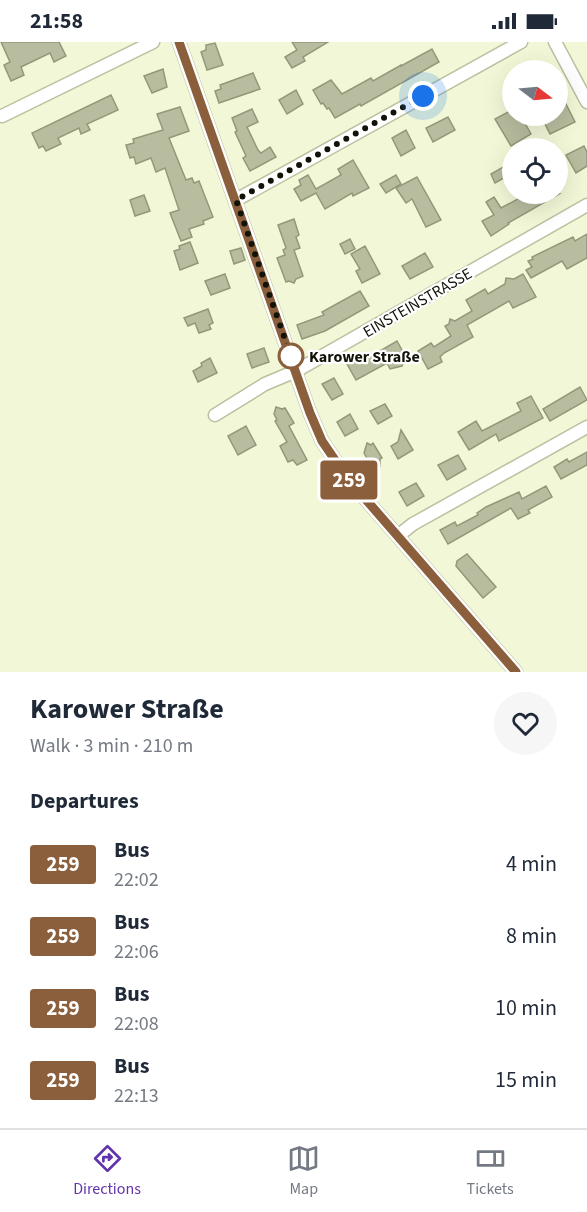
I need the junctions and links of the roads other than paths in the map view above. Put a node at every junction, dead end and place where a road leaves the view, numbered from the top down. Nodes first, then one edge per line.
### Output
1 (153, 42) edge
2 (179, 42) edge
3 (521, 42) edge
4 (555, 42) edge
5 (587, 102) edge
6 (3, 116) dead end
7 (236, 200) junction
8 (587, 205) edge
9 (296, 371) junction
10 (215, 415) dead end
11 (587, 427) edge
12 (399, 535) junction
13 (516, 672) edge

1 - 6 street
2 - 7 street
3 - 7 street
4 - 5 street
7 - 9 street
8 - 9 street, EINSTEINSTRASSE
9 - 10 street, EINSTEINSTRASSE
9 - 12 street
11 - 12 street
12 - 13 street

